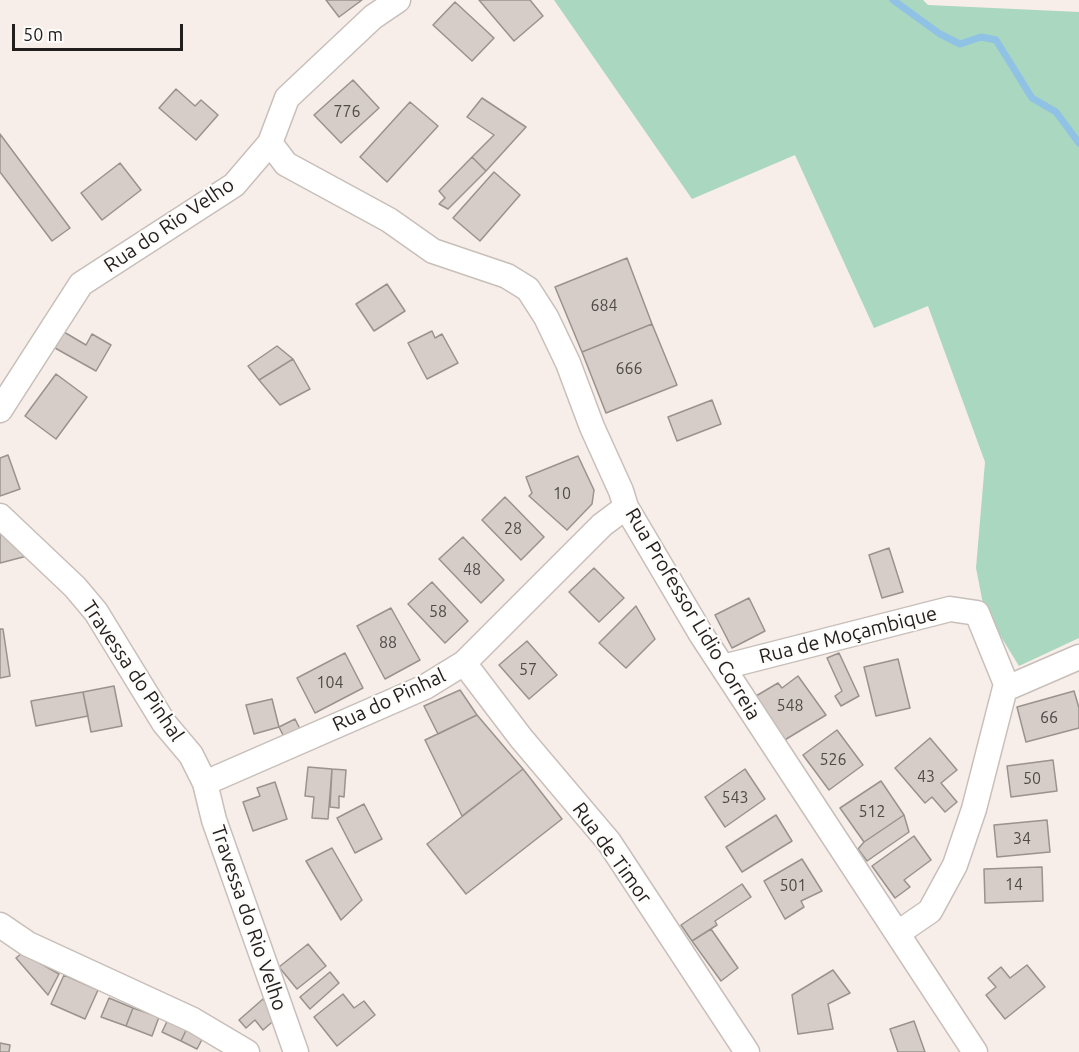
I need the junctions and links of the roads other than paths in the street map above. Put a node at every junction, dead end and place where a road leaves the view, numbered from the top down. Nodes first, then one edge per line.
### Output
1 (398, 0) edge
2 (270, 143) junction
3 (0, 410) edge
4 (626, 507) junction
5 (0, 516) edge
6 (1079, 657) edge
7 (464, 663) junction
8 (723, 667) junction
9 (1005, 689) junction
10 (205, 783) junction
11 (0, 926) edge
12 (898, 933) junction
13 (247, 1052) edge
14 (296, 1052) edge
15 (747, 1052) edge
16 (975, 1052) edge

1 - 2 street, Rua do Rio Velho
2 - 3 street, Rua do Rio Velho
2 - 4 street, Rua Professor Lidio Correia
4 - 7 street, Rua do Pinhal
4 - 8 street, Rua Professor Lidio Correia
5 - 10 street, Travessa do Pinhal
6 - 9 street
7 - 10 street, Rua do Pinhal
7 - 15 street, Rua de Timor
8 - 9 street, Rua de Moçambique
8 - 12 street, Rua Professor Lidio Correia
9 - 12 street
10 - 14 street, Travessa do Rio Velho
11 - 13 street
12 - 16 street, Rua Professor Lidio Correia

